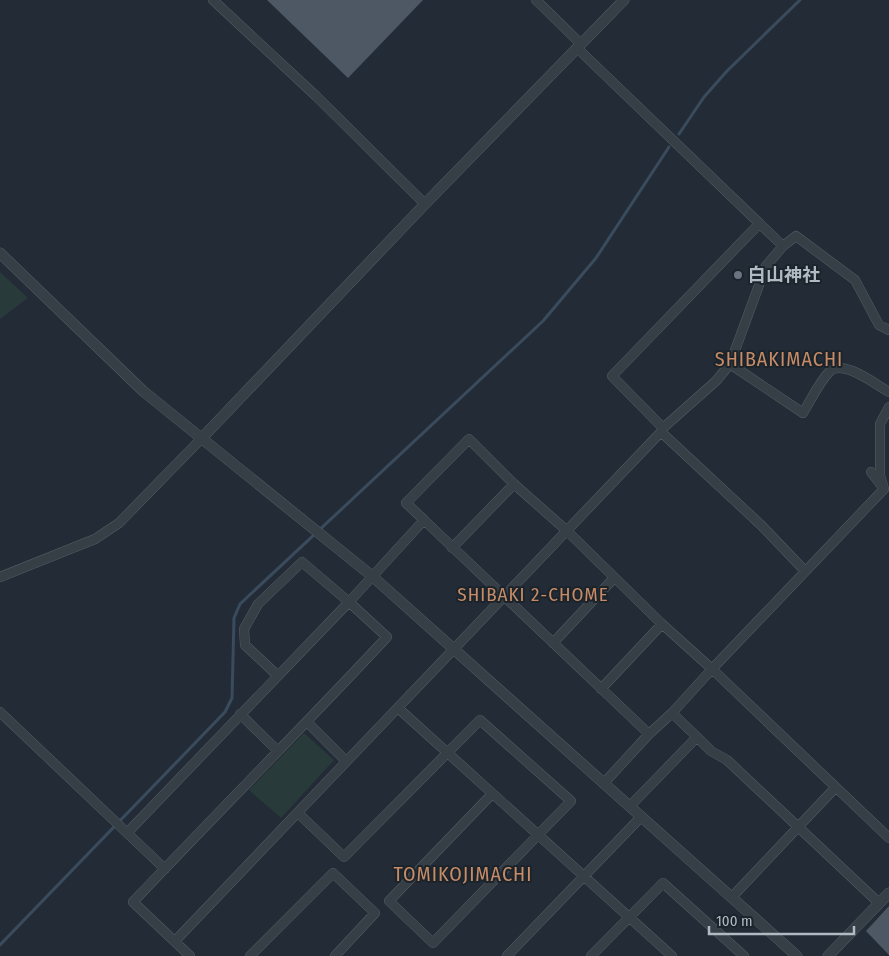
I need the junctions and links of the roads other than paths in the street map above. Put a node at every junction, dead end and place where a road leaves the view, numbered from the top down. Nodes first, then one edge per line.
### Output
1 (213, 0) edge
2 (536, 0) edge
3 (624, 0) edge
4 (579, 46) junction
5 (425, 204) junction
6 (758, 224) junction
7 (783, 246) junction
8 (0, 253) edge
9 (889, 330) edge
10 (730, 364) junction
11 (889, 392) edge
12 (889, 407) edge
13 (662, 430) junction
14 (202, 438) junction
15 (871, 472) dead end
16 (514, 484) junction
17 (884, 489) junction
18 (424, 520) junction
19 (566, 530) junction
20 (452, 548) junction
21 (805, 571) junction
22 (372, 576) junction
23 (0, 577) edge
24 (614, 578) junction
25 (503, 596) junction
26 (349, 602) junction
27 (662, 624) junction
28 (553, 643) junction
29 (453, 648) junction
30 (712, 669) junction
31 (277, 675) junction
32 (602, 689) junction
33 (398, 708) junction
34 (0, 712) edge
35 (672, 713) junction
36 (240, 714) junction
37 (307, 722) junction
38 (649, 734) junction
39 (697, 737) junction
40 (278, 751) junction
41 (446, 752) junction
42 (346, 761) junction
43 (604, 783) junction
44 (835, 788) junction
45 (492, 794) junction
46 (630, 806) junction
47 (298, 813) junction
48 (641, 817) junction
49 (798, 827) junction
50 (125, 831) junction
51 (538, 835) junction
52 (889, 838) edge
53 (164, 869) junction
54 (585, 876) junction
55 (889, 893) edge
56 (732, 897) junction
57 (879, 903) junction
58 (628, 917) junction
59 (175, 941) junction
60 (190, 956) edge
61 (250, 956) edge
62 (334, 956) edge
63 (507, 956) edge
64 (591, 956) edge
65 (672, 956) edge
66 (744, 956) edge
67 (797, 956) edge
68 (828, 956) edge

1 - 5 street
2 - 4 street
3 - 4 street
4 - 5 street
4 - 6 street
5 - 14 street
6 - 7 street
6 - 13 street
7 - 9 street
7 - 10 street
8 - 14 street
10 - 11 street
10 - 13 street
12 - 17 street
13 - 19 street
13 - 21 street
14 - 22 street
14 - 23 street
15 - 17 street
16 - 18 street
16 - 19 street
16 - 20 street
17 - 21 street
18 - 20 street
18 - 22 street
19 - 24 street
19 - 25 street
20 - 25 street
21 - 30 street
22 - 26 street
22 - 29 street
24 - 27 street
24 - 28 street
25 - 28 street
25 - 29 street
26 - 31 street
26 - 31 street
26 - 37 street
27 - 30 street
27 - 32 street
28 - 32 street
29 - 33 street
29 - 43 street
30 - 35 street
30 - 44 street
31 - 36 street
32 - 38 street
33 - 41 street
33 - 42 street
34 - 50 street
35 - 38 street
35 - 39 street
36 - 40 street
36 - 50 street
37 - 40 street
37 - 42 street
38 - 43 street
39 - 46 street
39 - 49 street
40 - 53 street
41 - 45 street
41 - 47 street
41 - 51 street
42 - 47 street
43 - 46 street
44 - 49 street
44 - 52 street
45 - 51 street
45 - 51 street
46 - 48 street
47 - 59 street
48 - 54 street
48 - 56 street
49 - 56 street
49 - 57 street
50 - 53 street
51 - 54 street
53 - 59 street
54 - 58 street
54 - 63 street
55 - 57 street
56 - 67 street
57 - 68 street
58 - 64 street
58 - 65 street
58 - 66 street
59 - 60 street
61 - 62 street

